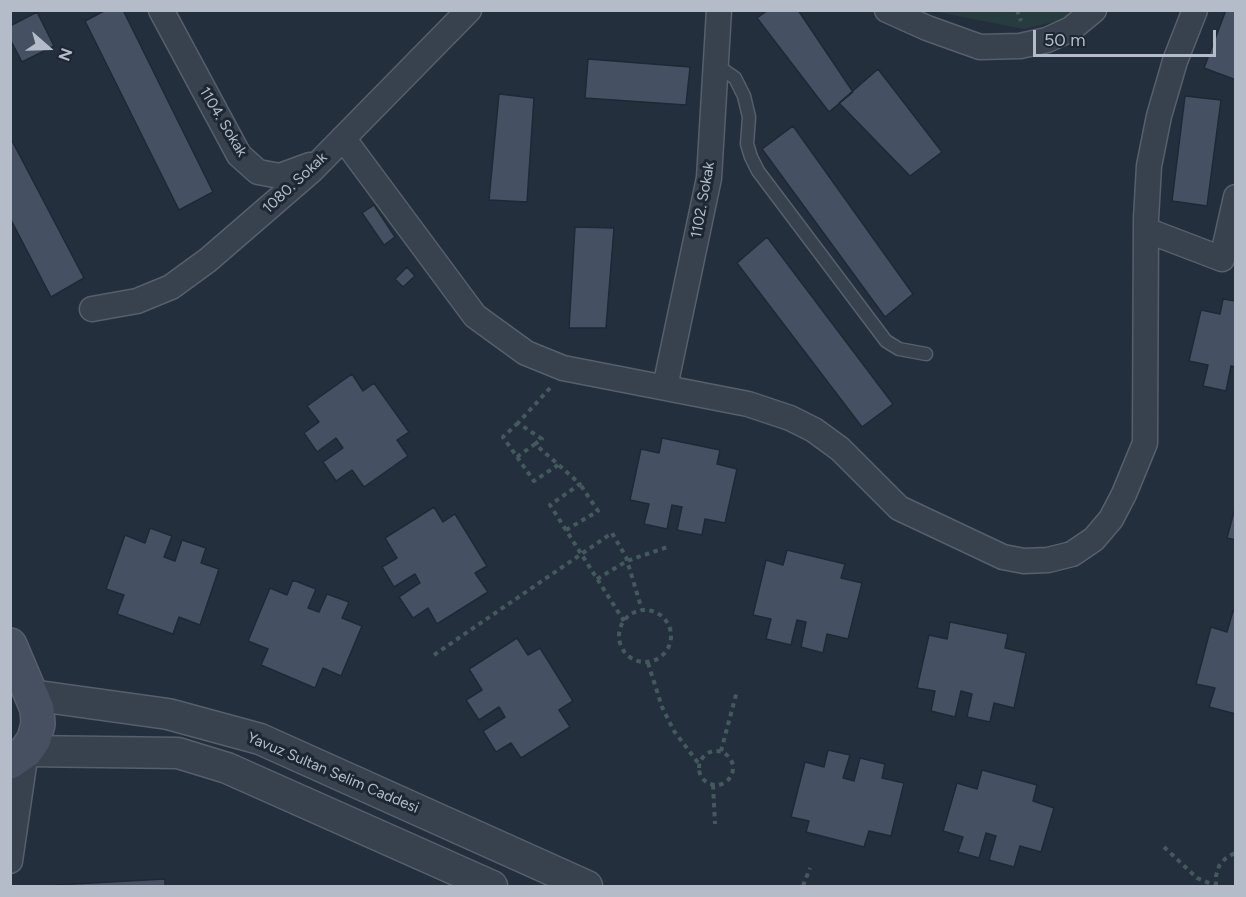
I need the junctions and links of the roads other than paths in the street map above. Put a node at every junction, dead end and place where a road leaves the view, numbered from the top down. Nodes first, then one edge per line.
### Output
1 (161, 10) edge
2 (469, 10) edge
3 (719, 10) edge
4 (1094, 10) edge
5 (1195, 10) edge
6 (887, 11) edge
7 (716, 65) junction
8 (343, 138) junction
9 (320, 161) junction
10 (1236, 197) edge
11 (1146, 230) junction
12 (1229, 261) edge
13 (92, 309) dead end
14 (926, 354) dead end
15 (665, 387) junction
16 (10, 645) edge
17 (21, 686) edge
18 (18, 756) edge
19 (10, 861) edge
20 (492, 886) edge
21 (587, 886) edge

1 - 9 street, 1104. Sokak
2 - 8 street, 1080. Sokak
3 - 7 street, 1102. Sokak
4 - 6 street
5 - 11 street
7 - 14 lane
7 - 15 street, 1102. Sokak
8 - 9 street, 1080. Sokak
8 - 15 street
9 - 13 street, 1080. Sokak
10 - 12 street
11 - 12 street
11 - 15 street
16 - 17 main road
17 - 18 main road
17 - 21 street, Yavuz Sultan Selim Caddesi
18 - 19 street
18 - 20 street

